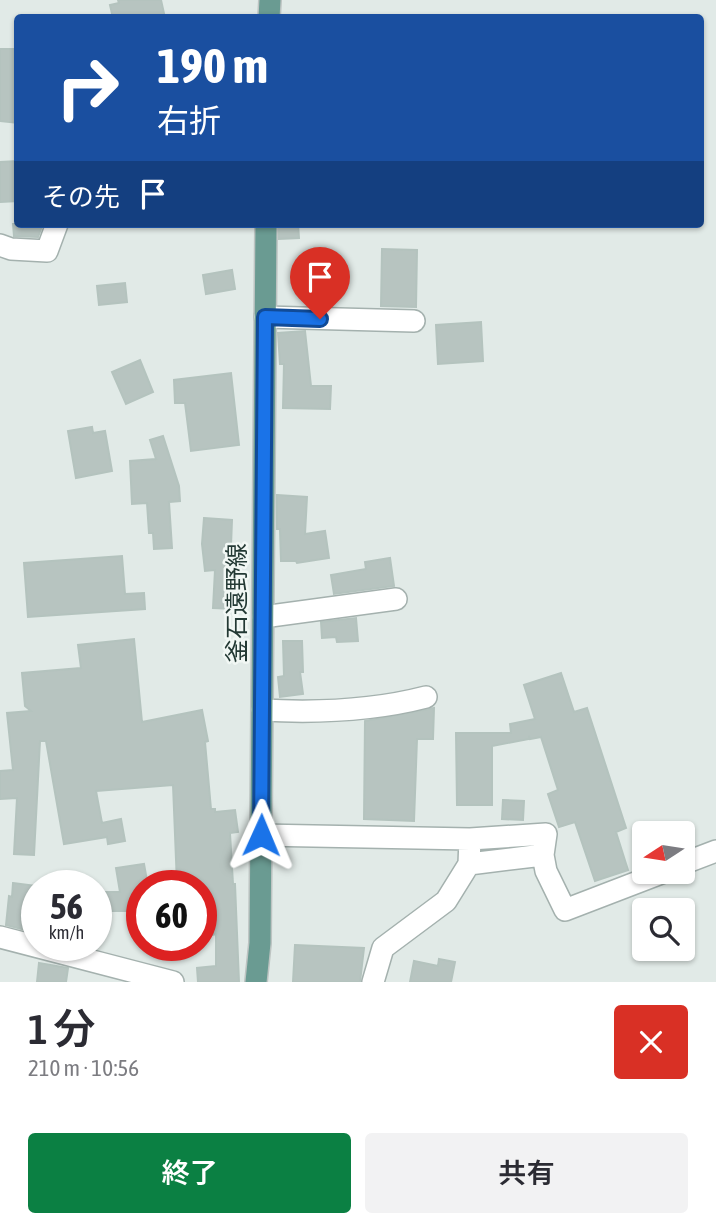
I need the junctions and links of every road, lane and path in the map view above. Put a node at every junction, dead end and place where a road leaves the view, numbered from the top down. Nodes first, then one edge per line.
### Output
1 (56, 228) edge
2 (266, 228) edge
3 (0, 245) edge
4 (265, 317) junction
5 (414, 321) dead end
6 (396, 599) dead end
7 (263, 617) junction
8 (426, 697) dead end
9 (262, 710) junction
10 (261, 835) junction
11 (470, 839) junction
12 (716, 851) edge
13 (543, 855) junction
14 (695, 859) edge
15 (469, 864) junction
16 (633, 884) edge
17 (0, 937) edge
18 (173, 982) edge
19 (256, 982) edge
20 (373, 982) edge

1 - 3 street
2 - 4 main road, 釜石遠野線
4 - 5 street
4 - 7 main road, 釜石遠野線
6 - 7 street
7 - 9 main road, 釜石遠野線
8 - 9 street
9 - 10 main road, 釜石遠野線
10 - 11 street
10 - 19 main road, 釜石遠野線
11 - 13 street
11 - 15 street
12 - 14 street
13 - 15 street
13 - 16 street
15 - 20 street
17 - 18 street

